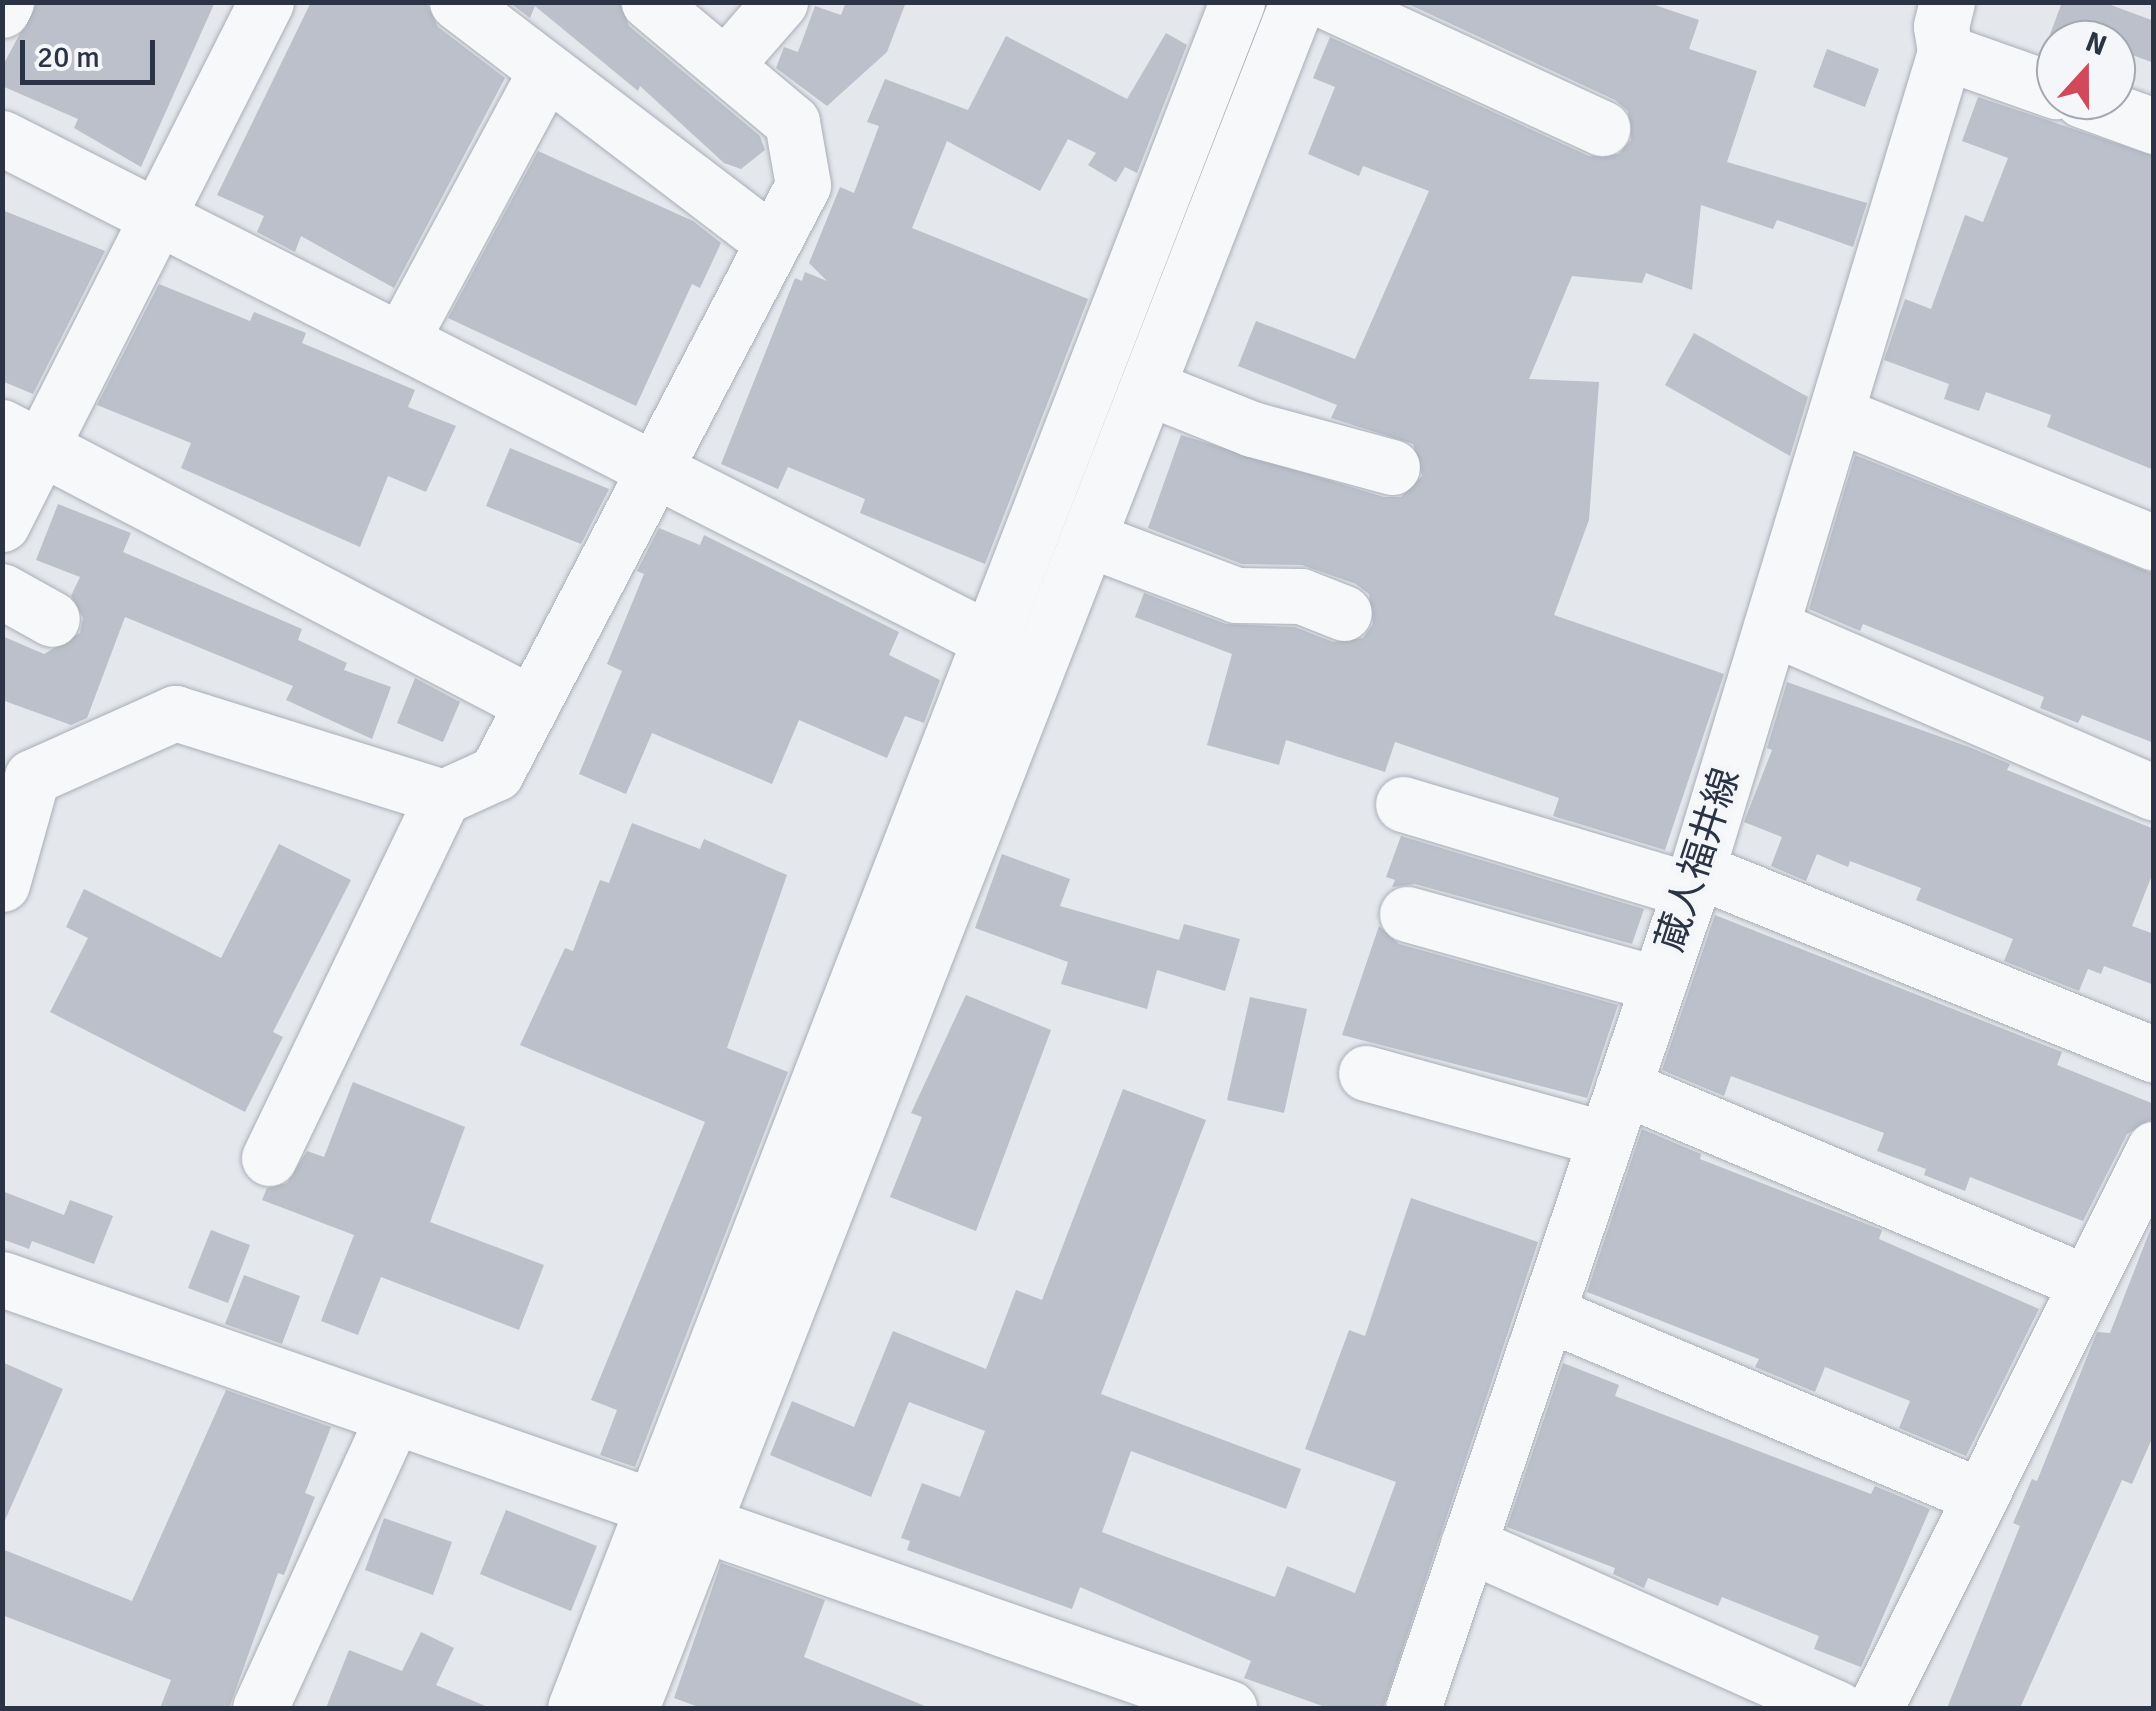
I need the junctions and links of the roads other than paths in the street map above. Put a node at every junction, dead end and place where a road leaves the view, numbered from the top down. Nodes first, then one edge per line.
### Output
1 (6, 2) edge
2 (266, 2) edge
3 (457, 2) edge
4 (650, 2) edge
5 (780, 2) edge
6 (1237, 2) edge
7 (1297, 2) edge
8 (1328, 2) edge
9 (2, 10) edge
10 (1946, 27) edge
11 (727, 63) junction
12 (546, 71) junction
13 (2036, 79) edge
14 (1602, 128) dead end
15 (2, 138) edge
16 (156, 214) junction
17 (772, 242) junction
18 (401, 340) junction
19 (1147, 387) junction
20 (1837, 414) junction
21 (24, 438) edge
22 (1392, 467) dead end
23 (655, 468) junction
24 (2, 524) edge
25 (1088, 539) junction
26 (2153, 540) edge
27 (2, 591) edge
28 (1344, 613) dead end
29 (52, 619) dead end
30 (1771, 628) junction
31 (990, 640) junction
32 (532, 704) junction
33 (2154, 793) edge
34 (443, 797) junction
35 (1403, 804) dead end
36 (10, 822) edge
37 (1694, 880) junction
38 (2, 884) edge
39 (1407, 914) dead end
40 (1658, 984) junction
41 (2154, 1055) edge
42 (1366, 1073) dead end
43 (1624, 1087) junction
44 (1605, 1139) junction
45 (2154, 1149) edge
46 (269, 1158) dead end
47 (2, 1279) edge
48 (2085, 1282) junction
49 (1546, 1313) junction
50 (393, 1418) junction
51 (1977, 1495) junction
52 (652, 1509) junction
53 (705, 1520) junction
54 (1468, 1544) junction
55 (260, 1708) edge
56 (575, 1708) edge
57 (631, 1708) edge
58 (1229, 1708) edge
59 (1412, 1708) edge
60 (1837, 1708) edge
61 (1875, 1708) edge

1 - 9 street
2 - 16 street
3 - 12 street
4 - 11 street
5 - 11 street
6 - 31 street
7 - 19 street
8 - 14 street
10 - 13 street
10 - 20 street, 蔵人福井線
11 - 17 street
12 - 17 street
12 - 18 street
15 - 16 street
16 - 18 street
16 - 21 street
17 - 23 street
18 - 23 street
19 - 22 street
19 - 25 street
20 - 26 street
20 - 30 street, 蔵人福井線
21 - 24 street
21 - 32 street
23 - 31 street
23 - 32 street
25 - 28 street
25 - 53 street
27 - 29 street
30 - 33 street
30 - 37 street, 蔵人福井線
31 - 52 street
32 - 34 street
34 - 36 street
34 - 46 street
35 - 37 street
36 - 38 street
37 - 40 street, 蔵人福井線
37 - 41 street
39 - 40 street
40 - 43 street, 蔵人福井線
42 - 44 street
43 - 44 street, 蔵人福井線
43 - 48 street
44 - 49 street, 蔵人福井線
45 - 48 street
47 - 50 street
48 - 51 street
49 - 51 street
49 - 54 street, 蔵人福井線
50 - 52 street
50 - 55 street
51 - 61 street
52 - 53 street
52 - 56 street
53 - 57 street
53 - 58 street
54 - 59 street, 蔵人福井線
54 - 60 street

